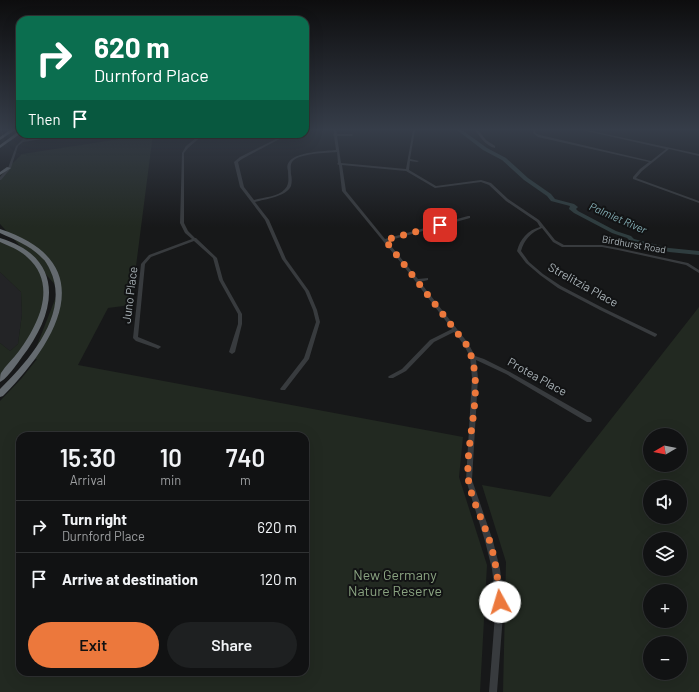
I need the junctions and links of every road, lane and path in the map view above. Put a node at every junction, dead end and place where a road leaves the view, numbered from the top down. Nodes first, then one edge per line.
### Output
1 (11, 162) edge
2 (183, 162) edge
3 (236, 162) edge
4 (290, 162) edge
5 (338, 162) edge
6 (409, 162) edge
7 (651, 162) edge
8 (339, 167) junction
9 (9, 168) junction
10 (407, 170) junction
11 (0, 174) edge
12 (0, 179) edge
13 (253, 201) junction
14 (699, 202) edge
15 (469, 217) dead end
16 (0, 225) edge
17 (543, 227) junction
18 (0, 231) edge
19 (195, 239) junction
20 (385, 240) junction
21 (0, 241) edge
22 (690, 265) junction
23 (699, 266) edge
24 (699, 272) edge
25 (426, 279) dead end
26 (417, 281) junction
27 (60, 289) junction
28 (455, 330) junction
29 (655, 335) dead end
30 (158, 347) dead end
31 (232, 352) dead end
32 (473, 357) junction
33 (391, 377) dead end
34 (0, 379) edge
35 (283, 389) dead end
36 (0, 394) edge
37 (589, 420) dead end
38 (493, 692) edge

1 - 9 street
2 - 19 street
3 - 13 street
4 - 13 street
5 - 8 street
6 - 10 street
7 - 14 street
8 - 10 street, Birdhurst Road
8 - 20 street
9 - 11 highway
9 - 12 street
10 - 17 street, Birdhurst Road
13 - 35 street
15 - 20 street
16 - 27 highway
17 - 22 street, Birdhurst Road
17 - 29 street, Strelitzia Place
18 - 27 highway
19 - 30 street, Juno Place
19 - 31 street
20 - 26 street
21 - 34 highway
22 - 23 street, Birdhurst Road
22 - 24 street, Birdhurst Road
25 - 26 street
26 - 28 street
27 - 36 highway
28 - 32 street
28 - 33 street
32 - 37 street, Protea Place
32 - 38 street

